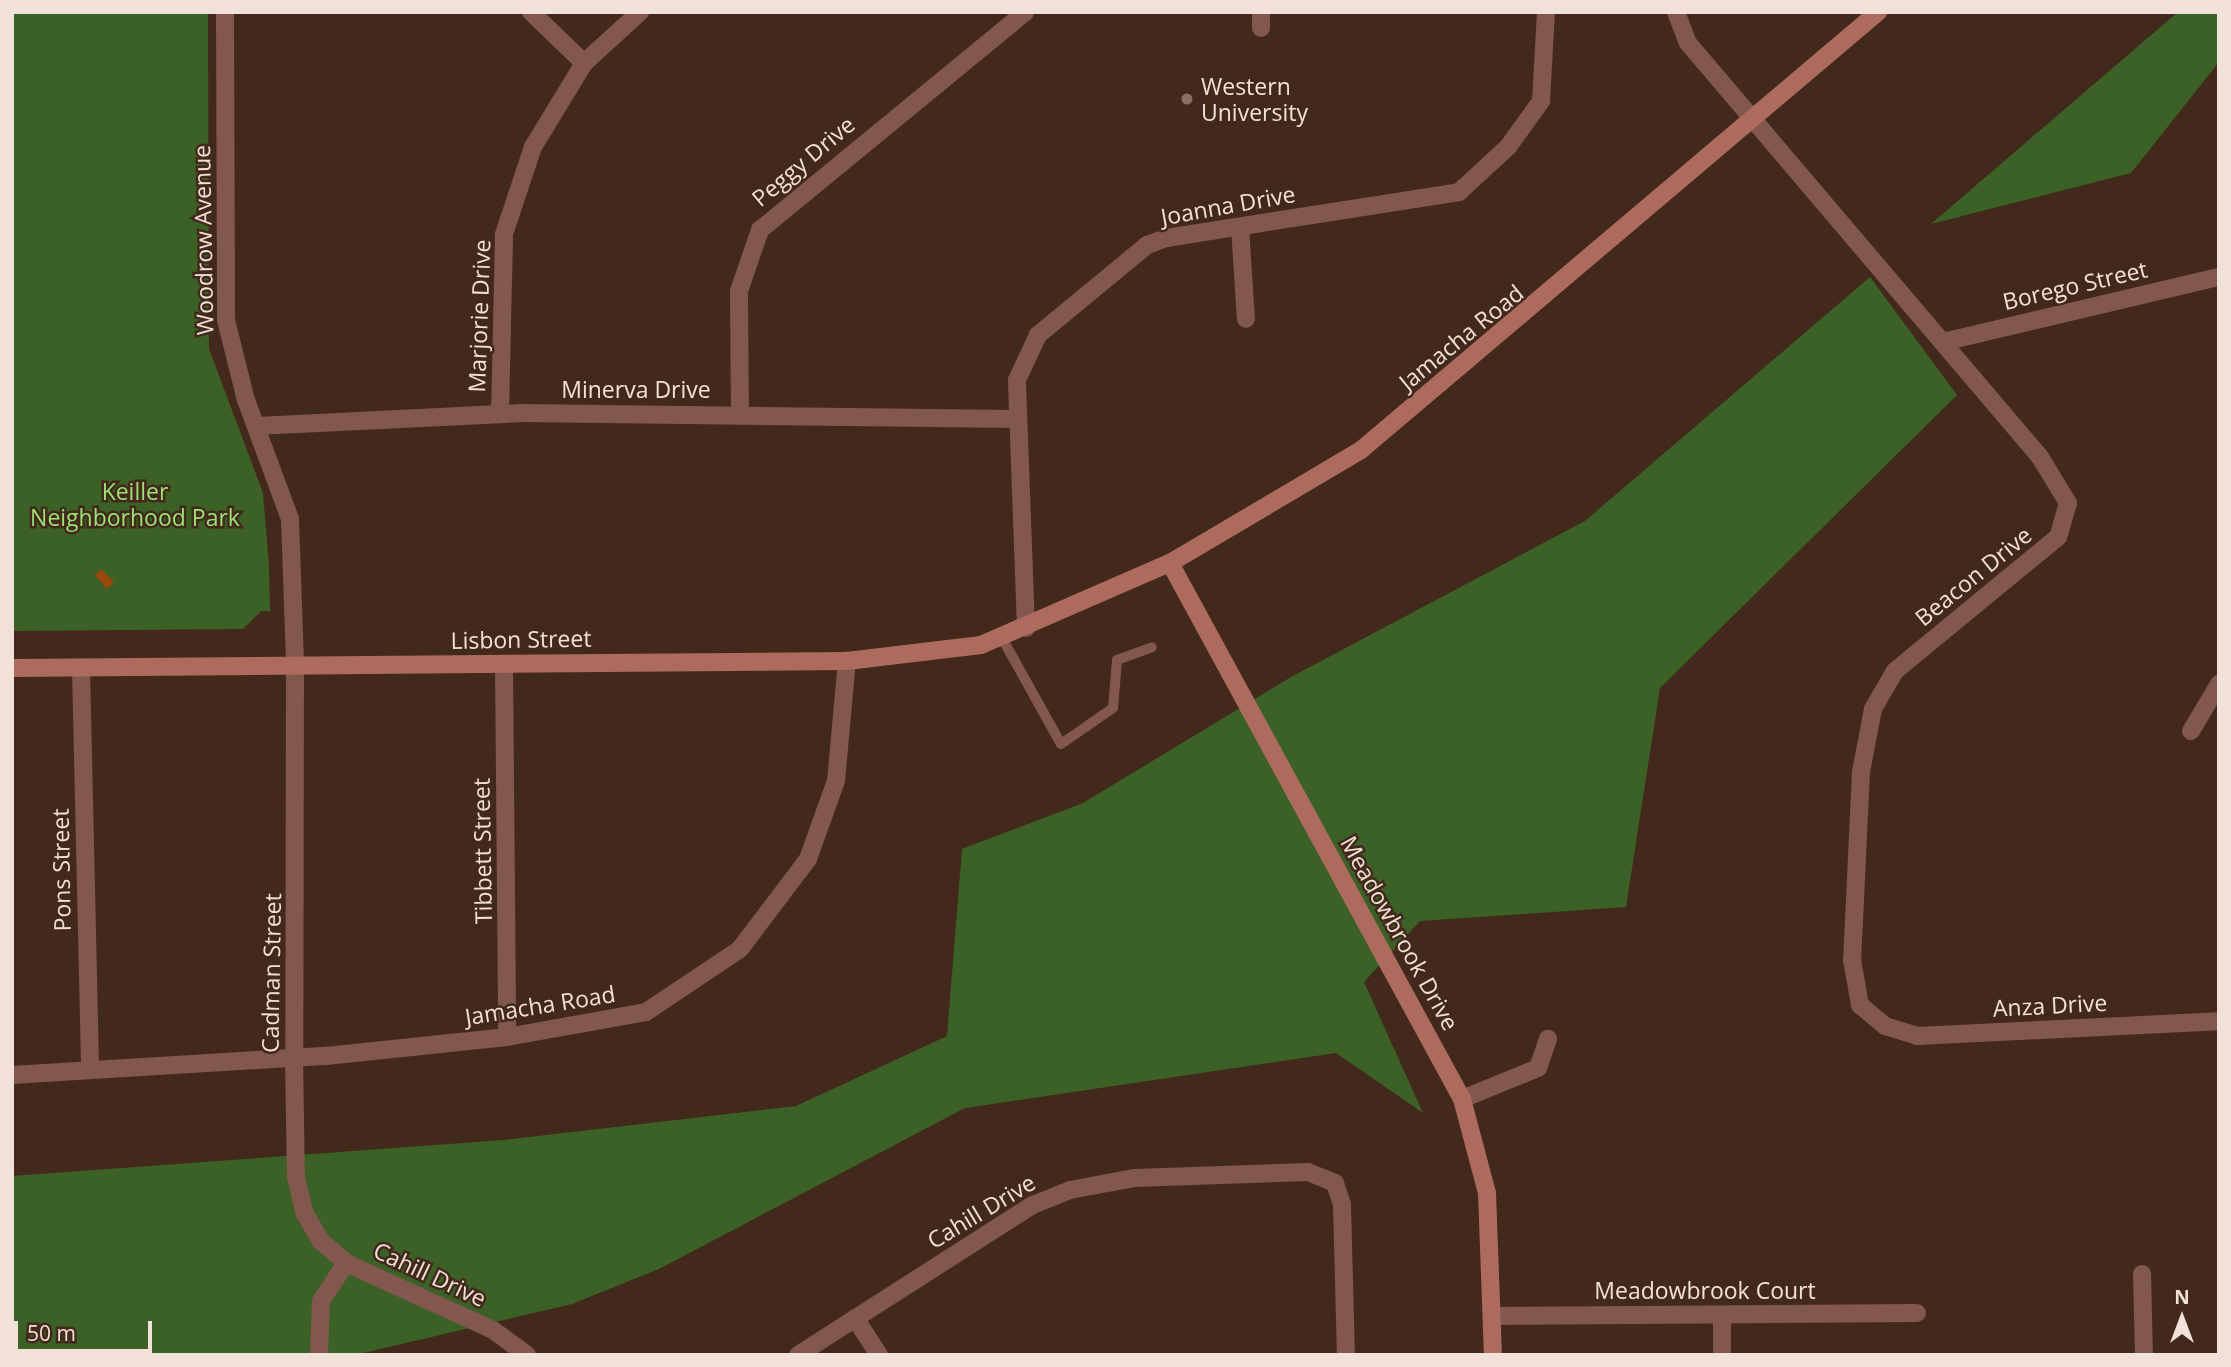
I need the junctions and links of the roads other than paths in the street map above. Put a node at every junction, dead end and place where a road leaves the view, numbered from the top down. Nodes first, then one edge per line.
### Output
1 (226, 12) edge
2 (531, 12) edge
3 (640, 12) edge
4 (1025, 12) edge
5 (1546, 12) edge
6 (1676, 12) edge
7 (1878, 12) edge
8 (584, 63) junction
9 (1752, 121) junction
10 (1240, 227) junction
11 (2219, 277) edge
12 (1246, 320) dead end
13 (1943, 342) junction
14 (500, 413) junction
15 (740, 414) junction
16 (1016, 419) junction
17 (257, 426) junction
18 (1170, 563) junction
19 (1026, 628) junction
20 (1002, 638) junction
21 (1152, 647) dead end
22 (847, 661) junction
23 (504, 664) junction
24 (295, 665) junction
25 (12, 668) edge
26 (80, 668) junction
27 (2219, 684) edge
28 (2191, 731) dead end
29 (2219, 1021) edge
30 (1885, 1026) joint
31 (507, 1037) junction
32 (1548, 1039) dead end
33 (294, 1056) junction
34 (90, 1070) junction
35 (12, 1075) edge
36 (1462, 1099) junction
37 (346, 1263) junction
38 (2142, 1274) dead end
39 (1917, 1313) dead end
40 (1722, 1315) junction
41 (1494, 1316) junction
42 (855, 1318) junction
43 (319, 1355) edge
44 (527, 1355) edge
45 (798, 1355) edge
46 (879, 1355) edge
47 (1346, 1355) edge
48 (1493, 1355) edge
49 (1723, 1355) edge
50 (2144, 1355) edge

1 - 17 street, Woodrow Avenue
2 - 8 street
3 - 8 street, Marjorie Drive
4 - 15 street, Peggy Drive
5 - 10 street, Joanna Drive
6 - 9 street, Beacon Drive
7 - 9 main road, Jamacha Road
8 - 14 street, Marjorie Drive
9 - 13 street, Beacon Drive
9 - 18 main road, Jamacha Road
10 - 12 street
10 - 16 street, Joanna Drive
11 - 13 street, Borego Street
13 - 30 street, Beacon Drive
14 - 15 street, Minerva Drive
14 - 17 street, Minerva Drive
15 - 16 street, Minerva Drive
16 - 19 street, Joanna Drive
17 - 24 street, Woodrow Avenue
18 - 19 main road, Jamacha Road
18 - 36 main road, Meadowbrook Drive
19 - 20 main road, Lisbon Street
20 - 21 lane
20 - 22 main road, Lisbon Street
22 - 23 main road, Lisbon Street
22 - 31 street, Jamacha Road
23 - 24 main road, Lisbon Street
23 - 31 street, Tibbett Street
24 - 26 main road, Lisbon Street
24 - 33 street, Cadman Street
25 - 26 main road, Lisbon Street
26 - 34 street, Pons Street
27 - 28 street
29 - 30 street, Anza Drive
31 - 33 street, Jamacha Road
32 - 36 street
33 - 34 street, Jamacha Road
33 - 37 street, Cadman Street
34 - 35 street, Jamacha Road
36 - 41 main road, Meadowbrook Drive
37 - 43 street
37 - 44 street, Cahill Drive
38 - 50 street
39 - 40 street, Meadowbrook Court
40 - 41 street, Meadowbrook Court
40 - 49 street
41 - 48 main road, Meadowbrook Drive
42 - 45 street, Cahill Drive
42 - 46 street
42 - 47 street, Cahill Drive

